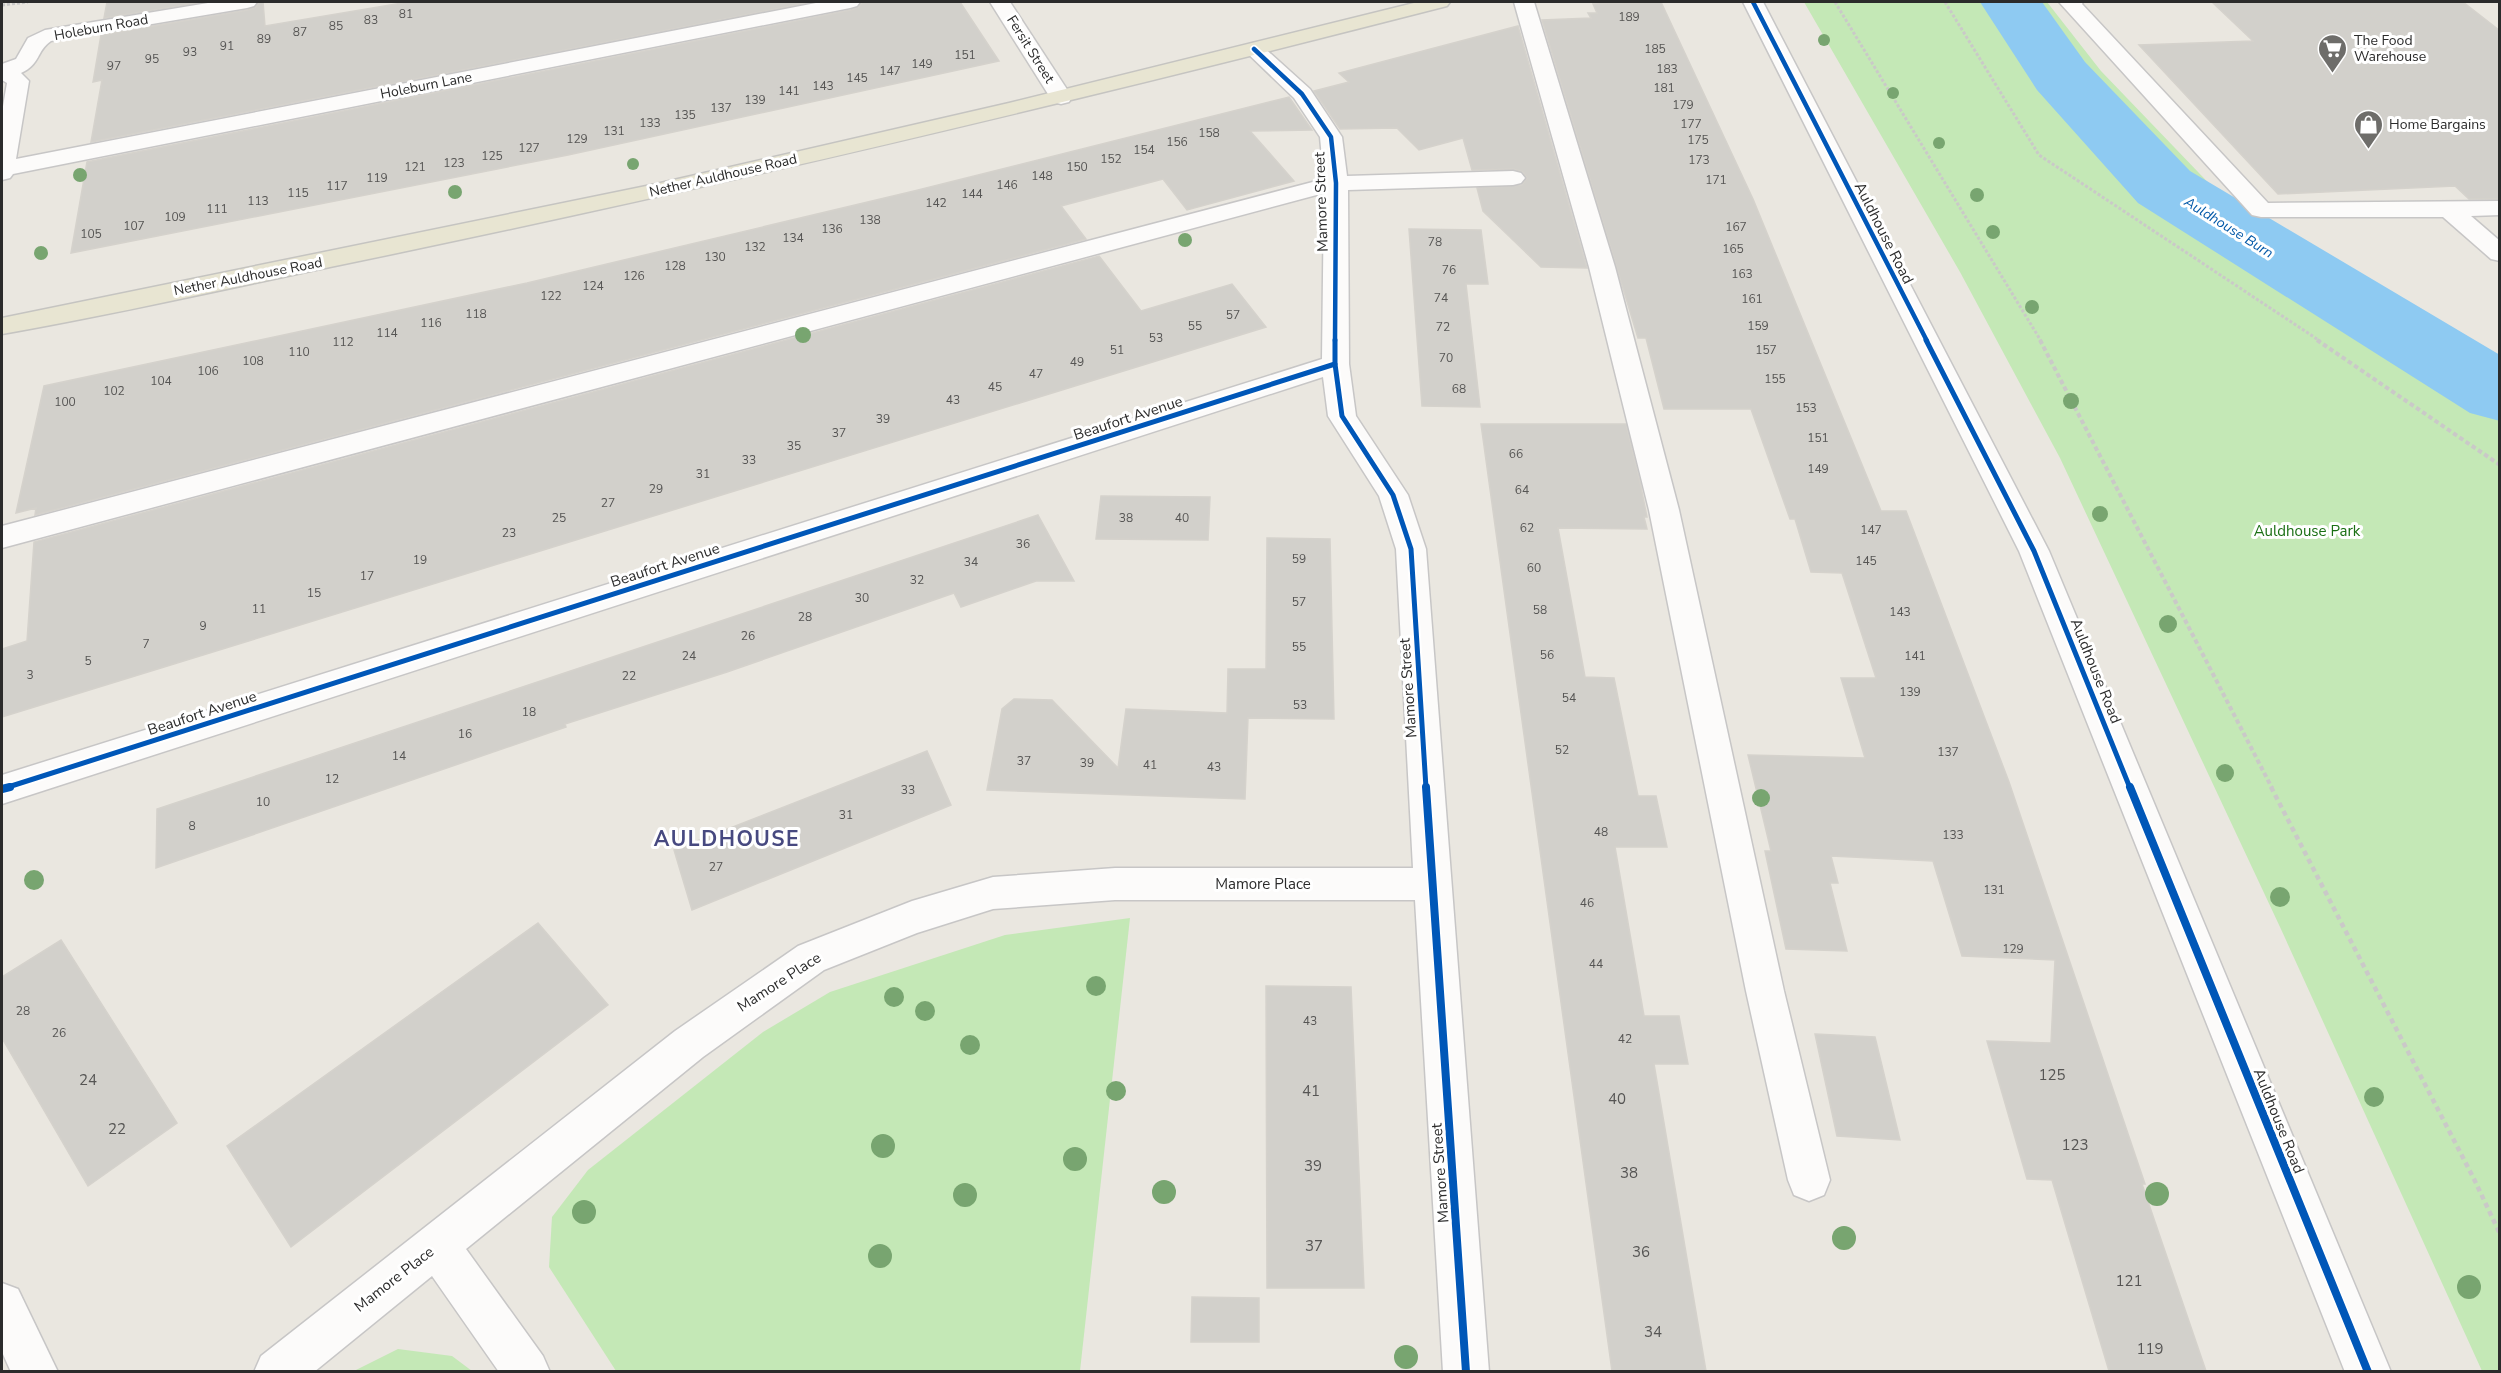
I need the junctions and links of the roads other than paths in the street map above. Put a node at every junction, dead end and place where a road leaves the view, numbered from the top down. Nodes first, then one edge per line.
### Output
1 (247, 2) edge
2 (850, 2) edge
3 (1000, 2) edge
4 (1524, 2) edge
5 (1753, 2) edge
6 (2073, 2) edge
7 (1424, 3) edge
8 (1254, 49) junction
9 (4, 71) edge
10 (1061, 97) junction
11 (2, 171) edge
12 (1513, 178) dead end
13 (1336, 183) junction
14 (2499, 208) edge
15 (2449, 210) junction
16 (2499, 254) edge
17 (2, 326) edge
18 (1335, 364) junction
19 (2, 537) edge
20 (2, 789) edge
21 (1432, 884) junction
22 (1809, 1180) dead end
23 (437, 1245) junction
24 (2, 1305) edge
25 (35, 1371) edge
26 (277, 1371) edge
27 (527, 1371) edge
28 (1466, 1371) edge
29 (2368, 1371) edge

1 - 9 street, Holeburn Road
2 - 11 street, Holeburn Lane
3 - 10 street, Fersit Street
4 - 22 street
5 - 29 street, Auldhouse Road
6 - 15 street
7 - 8 main road, Nether Auldhouse Road
8 - 10 main road, Nether Auldhouse Road
8 - 13 street, Mamore Street
9 - 11 street
10 - 17 main road, Nether Auldhouse Road
12 - 13 street
13 - 18 street, Mamore Street
13 - 19 street
14 - 15 street
15 - 16 street
18 - 20 street, Beaufort Avenue
18 - 21 street, Mamore Street
21 - 23 street, Mamore Place
21 - 28 street, Mamore Street
23 - 26 street, Mamore Place
23 - 27 street
24 - 25 street

